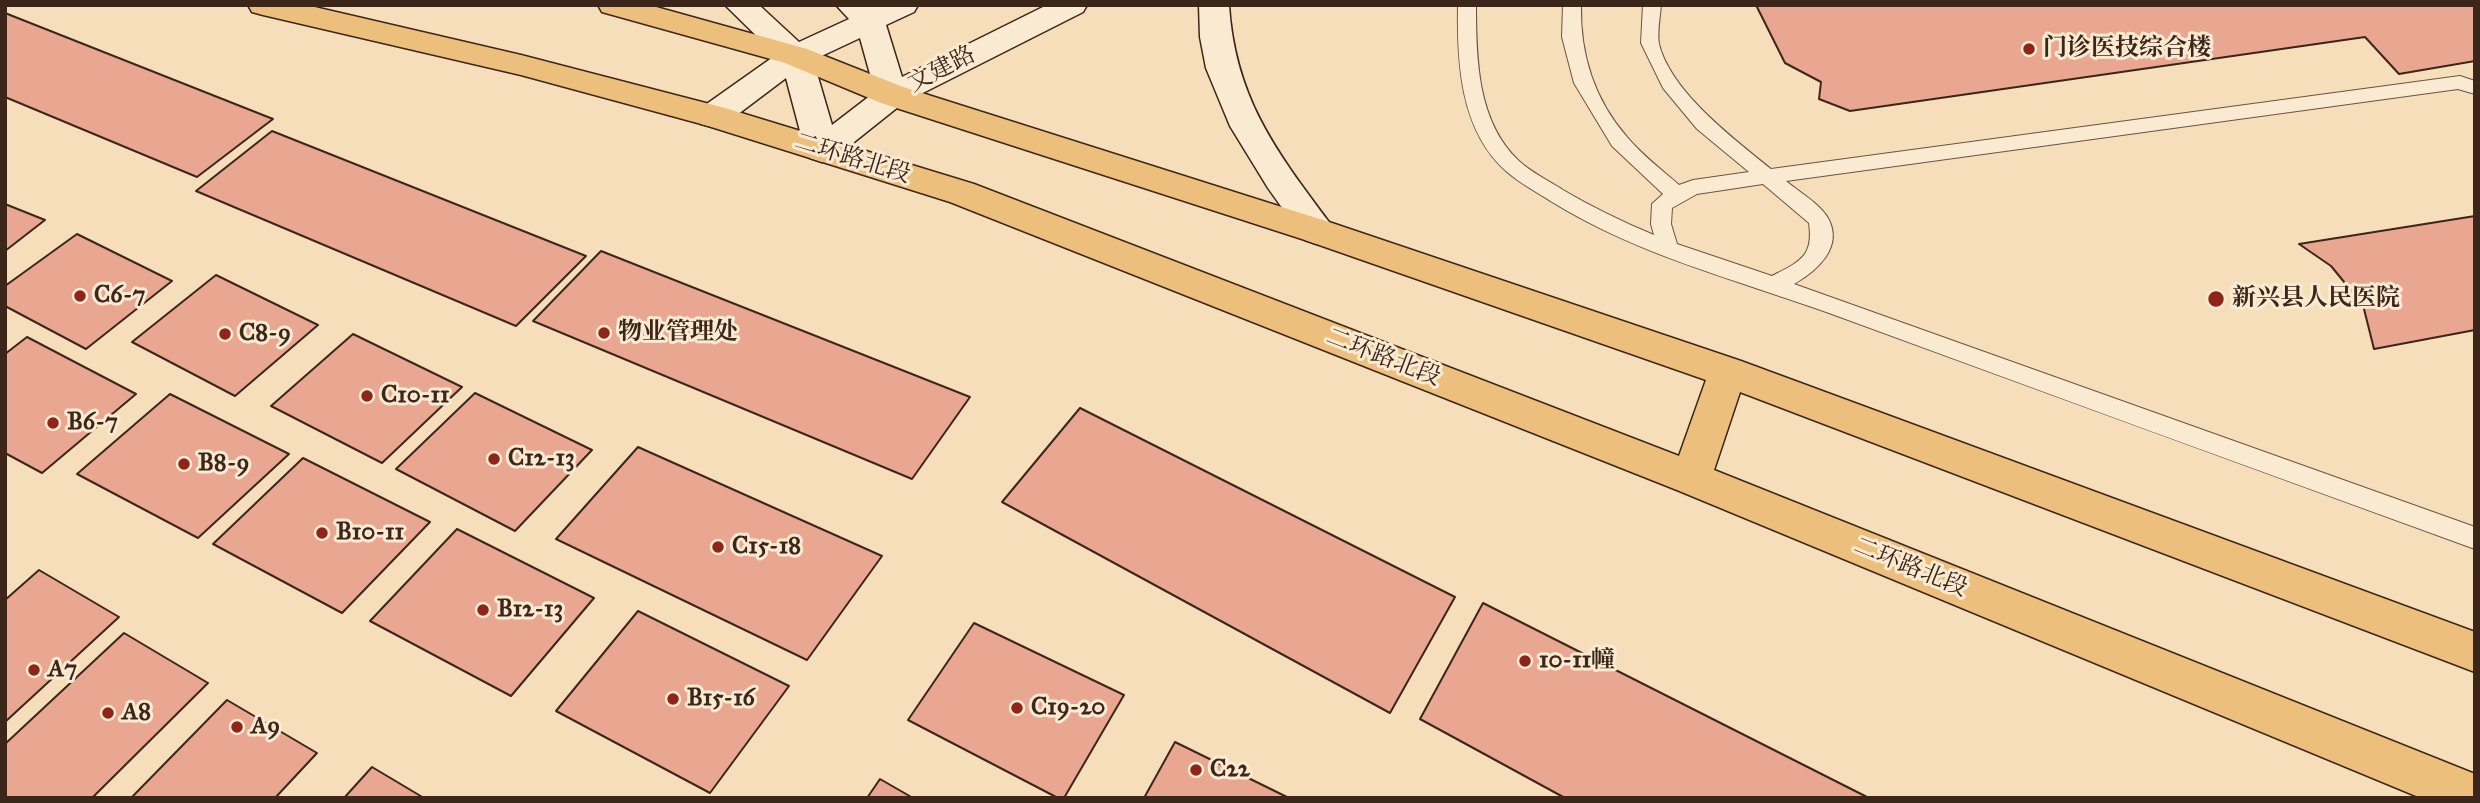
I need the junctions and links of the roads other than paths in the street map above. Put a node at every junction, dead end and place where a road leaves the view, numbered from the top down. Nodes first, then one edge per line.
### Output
1 (263, 5) edge
2 (613, 5) edge
3 (740, 5) edge
4 (904, 5) edge
5 (1072, 5) edge
6 (1214, 5) edge
7 (1467, 5) edge
8 (1572, 5) edge
9 (1652, 5) edge
10 (860, 13) edge
11 (796, 56) junction
12 (2475, 88) edge
13 (892, 95) junction
14 (713, 116) junction
15 (822, 150) junction
16 (1770, 177) junction
17 (1678, 196) junction
18 (1317, 230) junction
19 (1669, 251) junction
20 (1774, 285) junction
21 (1728, 372) junction
22 (1691, 478) junction
23 (2475, 538) edge
24 (2475, 652) edge
25 (2475, 797) edge

1 - 14 main road, 二环路北段
2 - 11 main road
3 - 11 main road
4 - 10 main road
5 - 13 main road, 文建路
6 - 18 main road
7 - 19 lane
8 - 17 lane
9 - 16 lane
10 - 11 main road
10 - 13 main road
11 - 13 main road
11 - 14 main road
11 - 15 main road
12 - 16 lane
13 - 15 main road, 文建路
13 - 18 main road
14 - 15 main road, 二环路北段
15 - 22 main road, 二环路北段
16 - 17 lane
16 - 20 lane
17 - 19 lane
18 - 21 main road
19 - 20 lane
20 - 23 lane
21 - 22 main road
21 - 24 main road
22 - 25 main road, 二环路北段

